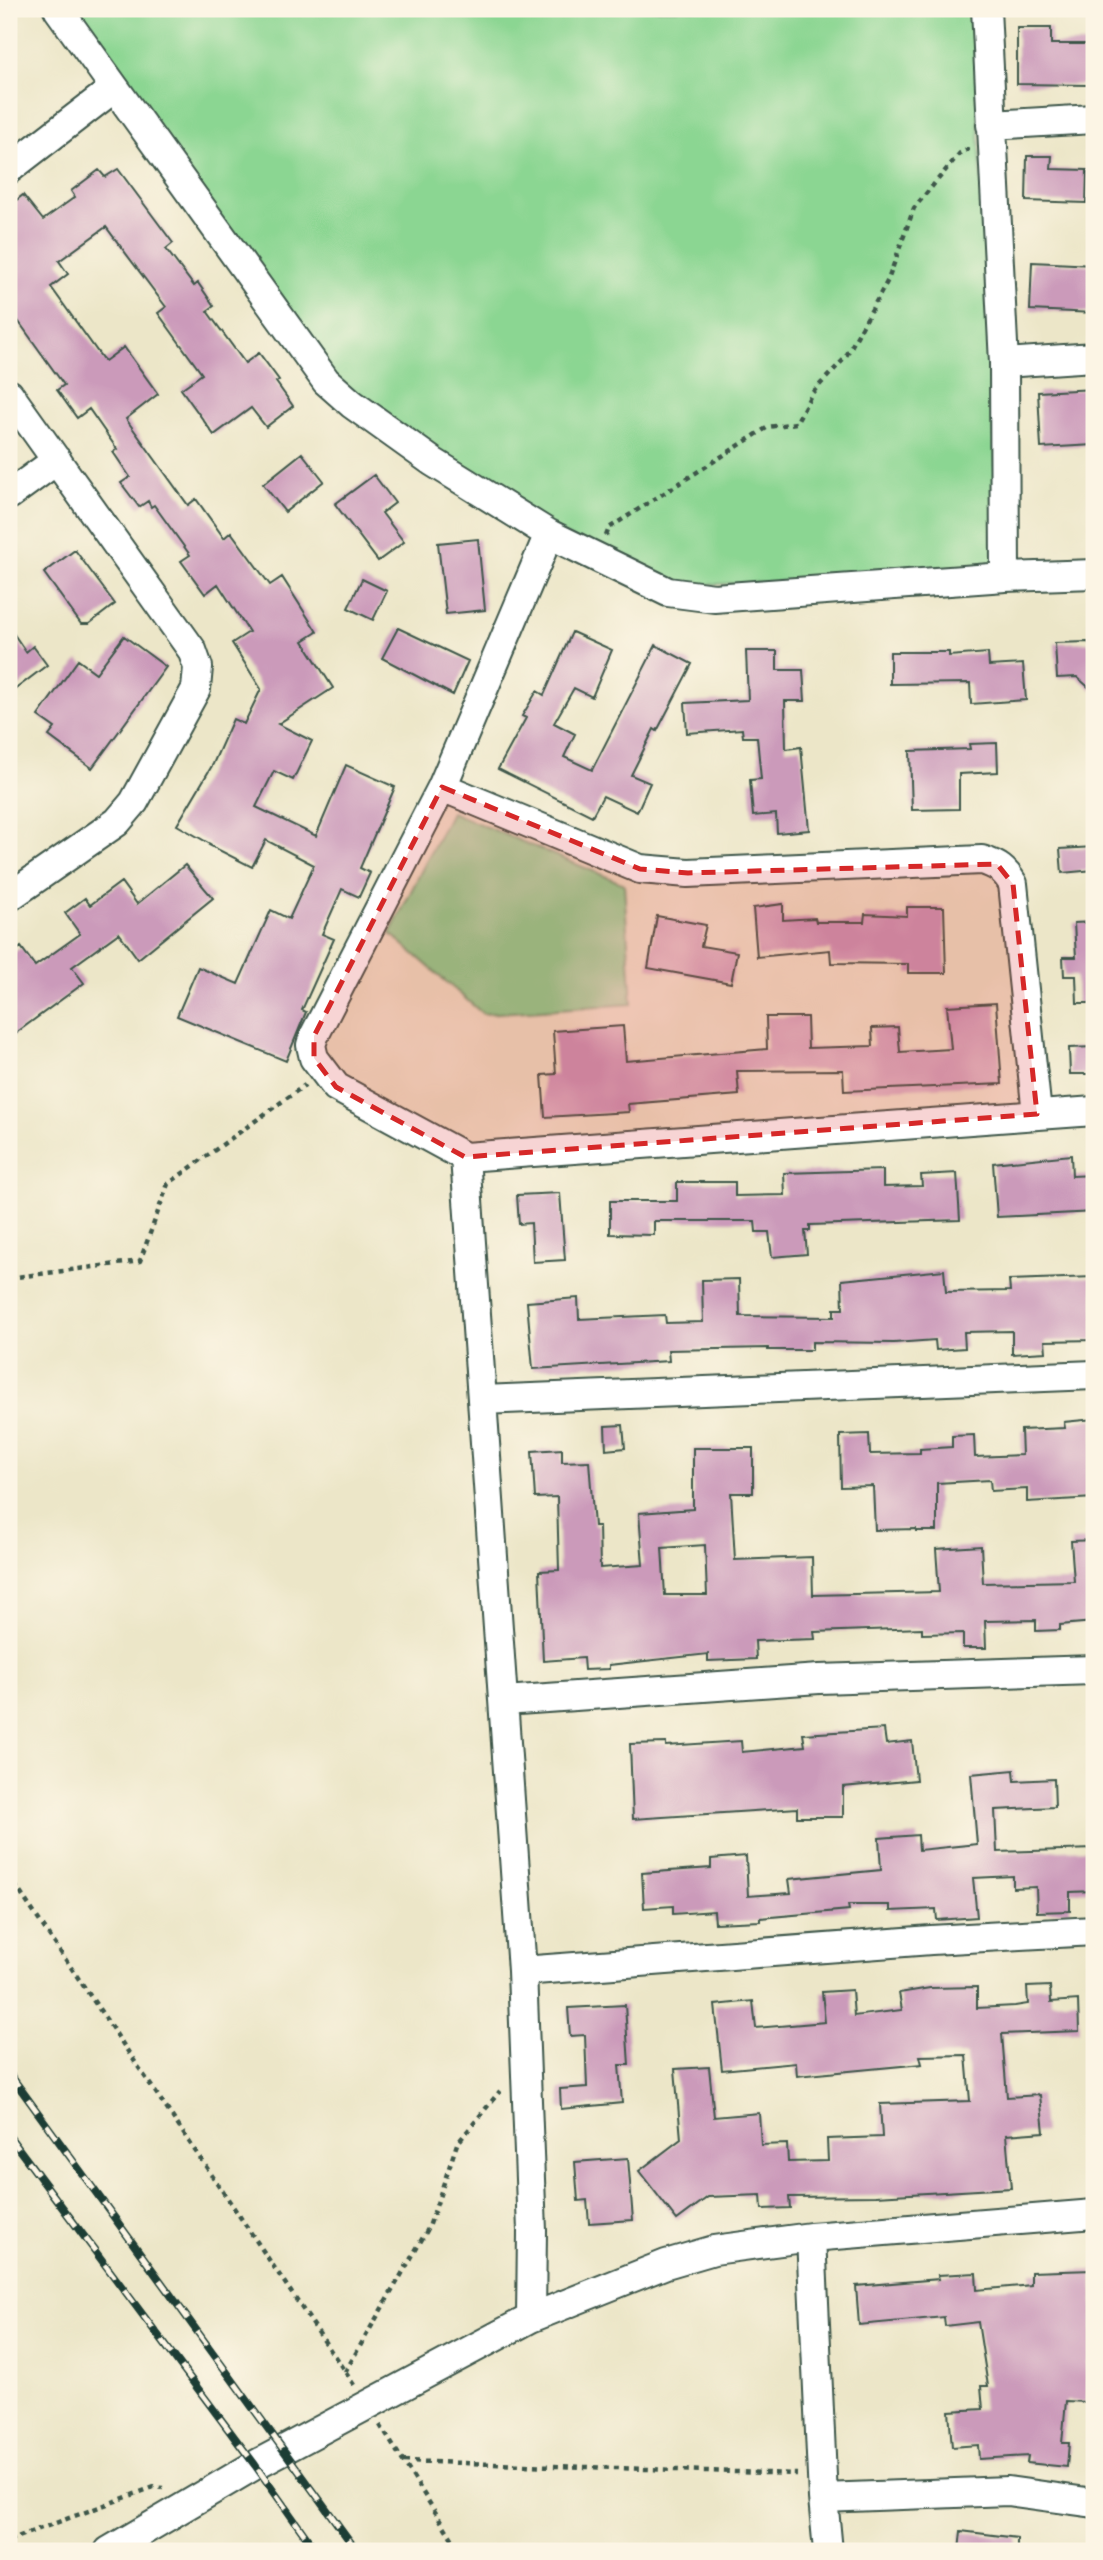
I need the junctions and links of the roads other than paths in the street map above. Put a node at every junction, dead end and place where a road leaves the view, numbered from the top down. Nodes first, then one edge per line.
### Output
1 (58, 9) edge
2 (986, 9) edge
3 (114, 88) junction
4 (1094, 119) edge
5 (992, 133) junction
6 (9, 169) edge
7 (1094, 357) edge
8 (1004, 363) junction
9 (9, 394) edge
10 (57, 460) junction
11 (9, 495) edge
12 (548, 534) junction
13 (1094, 574) edge
14 (1005, 578) junction
15 (442, 788) junction
16 (9, 897) edge
17 (1094, 1111) edge
18 (1037, 1114) junction
19 (466, 1157) junction
20 (1094, 1375) edge
21 (483, 1400) junction
22 (1094, 1670) edge
23 (504, 1701) junction
24 (1094, 1931) edge
25 (522, 1971) junction
26 (1094, 2214) edge
27 (811, 2237) junction
28 (531, 2318) junction
29 (822, 2486) junction
30 (1094, 2503) edge
31 (109, 2551) edge
32 (828, 2551) edge

1 - 3 street
2 - 5 street
3 - 6 street
3 - 12 street
4 - 5 street
5 - 8 street
7 - 8 street
8 - 14 street
9 - 10 street
10 - 11 street
10 - 16 street
12 - 14 street
12 - 15 street
13 - 14 street
15 - 18 street
15 - 19 street
17 - 18 street
18 - 19 street
19 - 21 street
20 - 21 street
21 - 23 street
22 - 23 street
23 - 25 street
24 - 25 street
25 - 28 street
26 - 27 street
27 - 28 street
27 - 29 street
28 - 31 street
29 - 30 street
29 - 32 street

